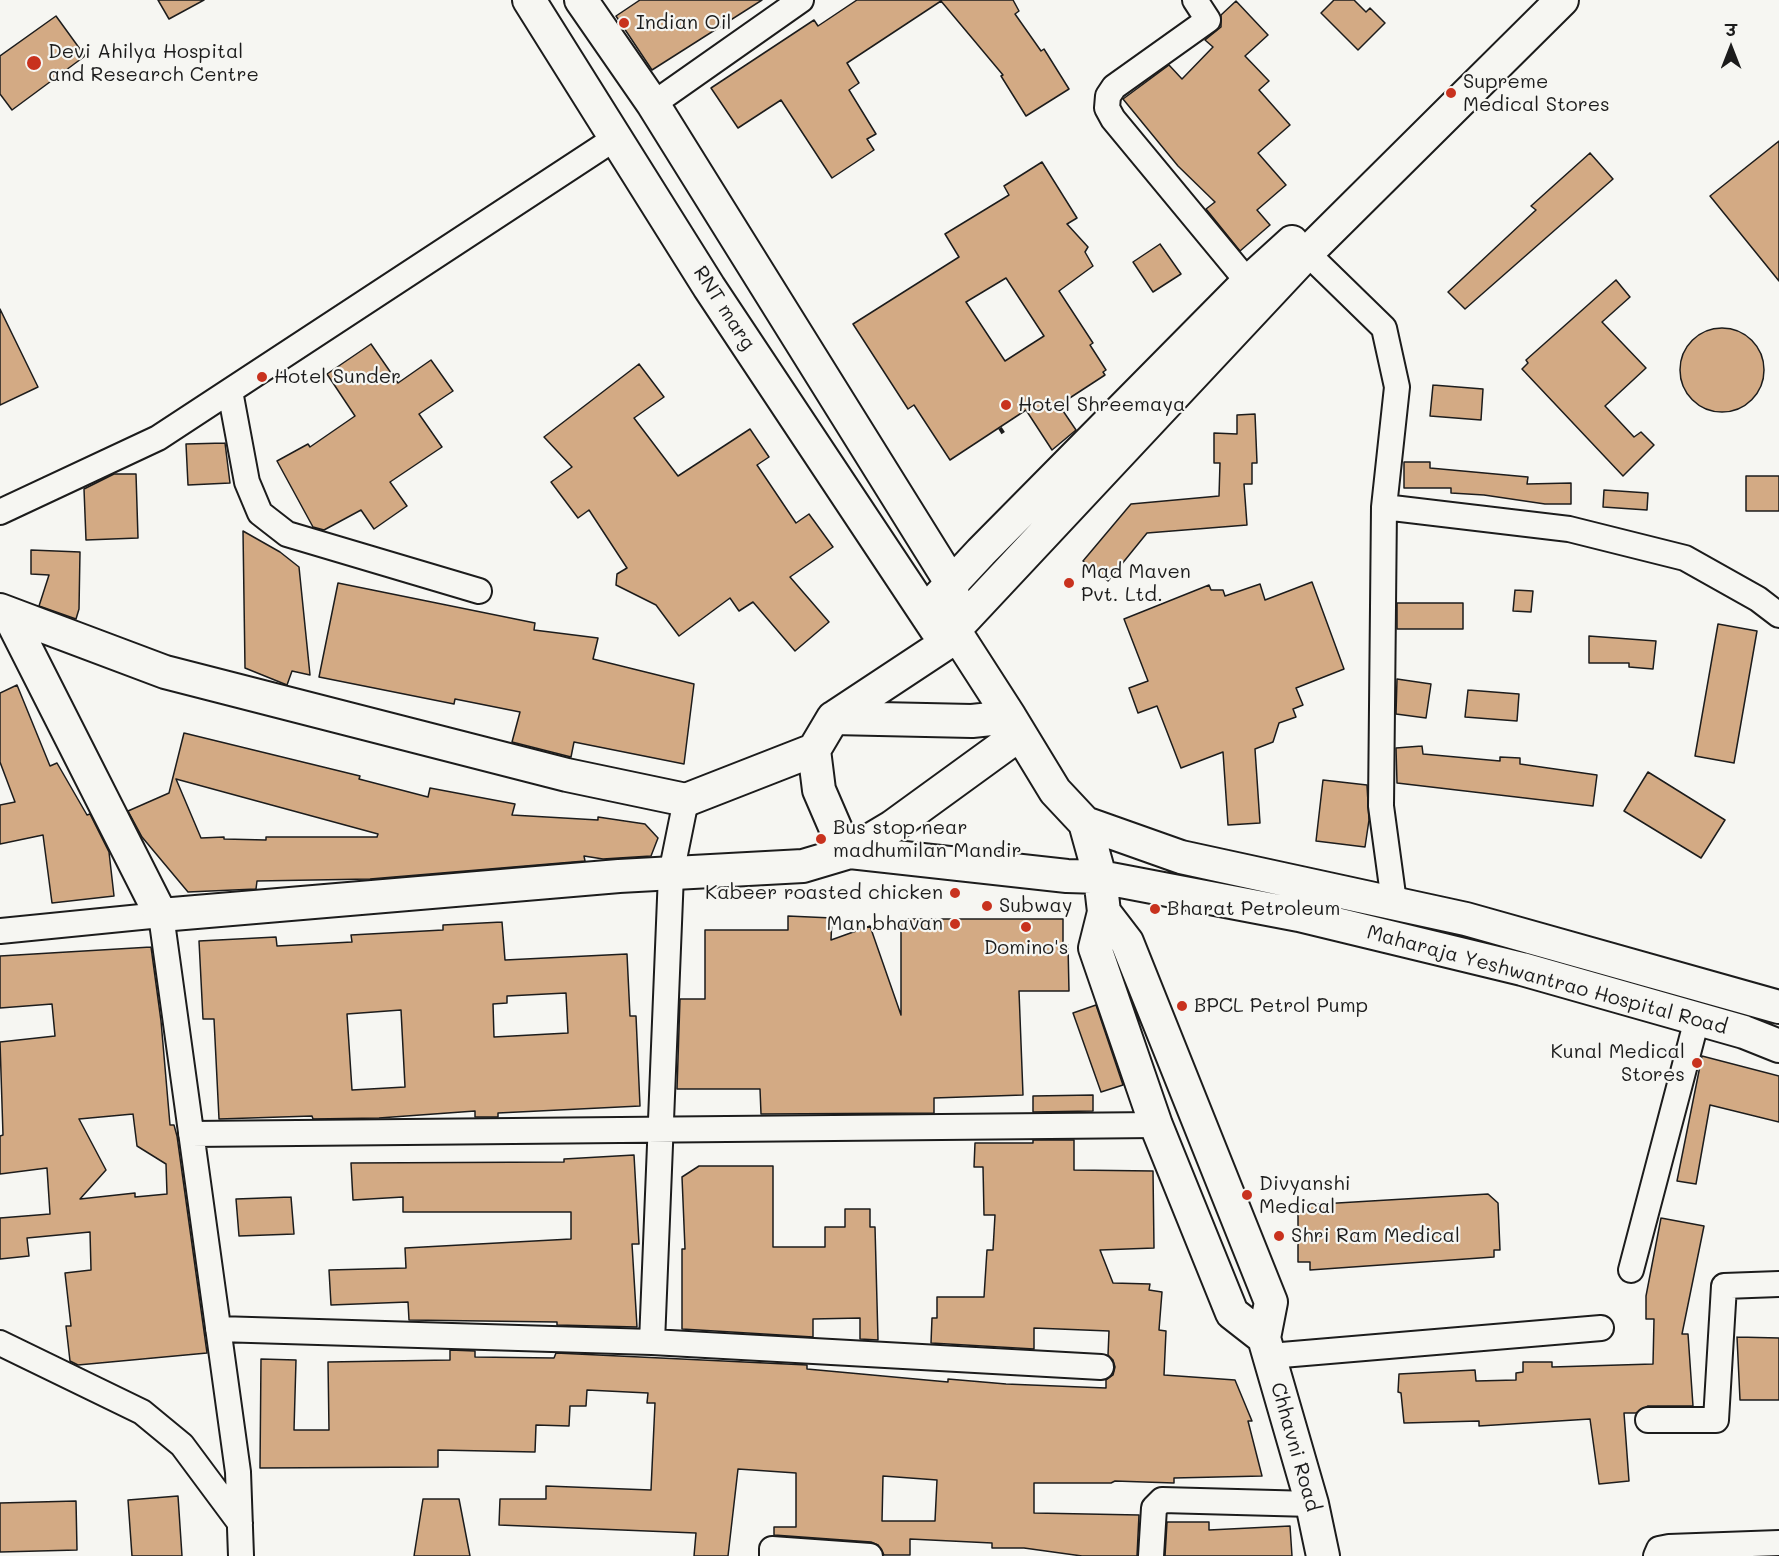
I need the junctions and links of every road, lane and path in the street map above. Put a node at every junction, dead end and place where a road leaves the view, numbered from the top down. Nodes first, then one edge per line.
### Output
1 (529, 0) edge
2 (581, 0) edge
3 (801, 0) edge
4 (1196, 0) edge
5 (1543, 0) edge
6 (1562, 0) edge
7 (653, 104) junction
8 (617, 137) junction
9 (1307, 253) junction
10 (1248, 282) junction
11 (230, 391) junction
12 (1000, 428) dead end
13 (1005, 436) dead end
14 (1384, 507) junction
15 (0, 512) edge
16 (952, 584) junction
17 (479, 591) dead end
18 (4, 612) edge
19 (925, 612) junction
20 (1779, 615) edge
21 (950, 637) junction
22 (832, 718) junction
23 (1015, 726) junction
24 (814, 750) junction
25 (686, 800) junction
26 (1085, 823) junction
27 (850, 852) junction
28 (671, 874) junction
29 (1100, 877) junction
30 (1394, 902) junction
31 (1104, 912) junction
32 (161, 915) junction
33 (0, 931) edge
34 (1779, 1007) edge
35 (1697, 1019) junction
36 (1779, 1046) edge
37 (1156, 1125) junction
38 (661, 1128) junction
39 (191, 1134) junction
40 (1631, 1270) dead end
41 (1779, 1284) edge
42 (1601, 1328) dead end
43 (218, 1329) junction
44 (0, 1342) edge
45 (652, 1342) junction
46 (1267, 1347) junction
47 (1101, 1367) dead end
48 (1648, 1420) dead end
49 (1312, 1504) junction
50 (240, 1523) junction
51 (1779, 1543) edge
52 (241, 1556) edge
53 (772, 1556) edge
54 (870, 1556) edge
55 (1151, 1556) edge
56 (1323, 1556) edge
57 (1656, 1556) edge

1 - 8 main road, RNT marg
2 - 7 main road
3 - 7 street
4 - 10 street
5 - 10 main road
6 - 9 main road
7 - 16 main road
8 - 11 street
8 - 19 main road, RNT marg
9 - 14 street
9 - 21 main road
10 - 16 main road
11 - 15 street
11 - 17 street
12 - 13 path
14 - 20 street
14 - 30 street
16 - 19 main road
16 - 21 main road
18 - 25 main road
18 - 32 main road
19 - 21 main road, RNT marg
21 - 22 main road
21 - 23 main road, RNT marg
22 - 23 main road
22 - 24 main road
23 - 26 main road, Maharaja Yeshwantrao Hospital Road
23 - 27 main road
24 - 25 main road
24 - 27 main road
25 - 28 street
26 - 29 main road
26 - 30 main road, Maharaja Yeshwantrao Hospital Road
27 - 28 main road
27 - 29 main road, Maharaja Yeshwantrao Hospital Road
28 - 32 main road
28 - 38 street
29 - 31 main road
29 - 35 main road, Maharaja Yeshwantrao Hospital Road
30 - 34 main road, Maharaja Yeshwantrao Hospital Road
31 - 37 main road
31 - 46 main road
32 - 33 street
32 - 39 street
35 - 36 main road, Maharaja Yeshwantrao Hospital Road
35 - 40 street
37 - 38 street
37 - 46 main road
38 - 39 street
38 - 45 street
39 - 43 street
41 - 48 street
42 - 46 street
43 - 45 street
43 - 50 street
44 - 50 street
45 - 47 street
46 - 49 main road, Chhavni Road
49 - 55 street
49 - 56 main road, Chhavni Road
50 - 52 street
51 - 57 street
53 - 54 street

